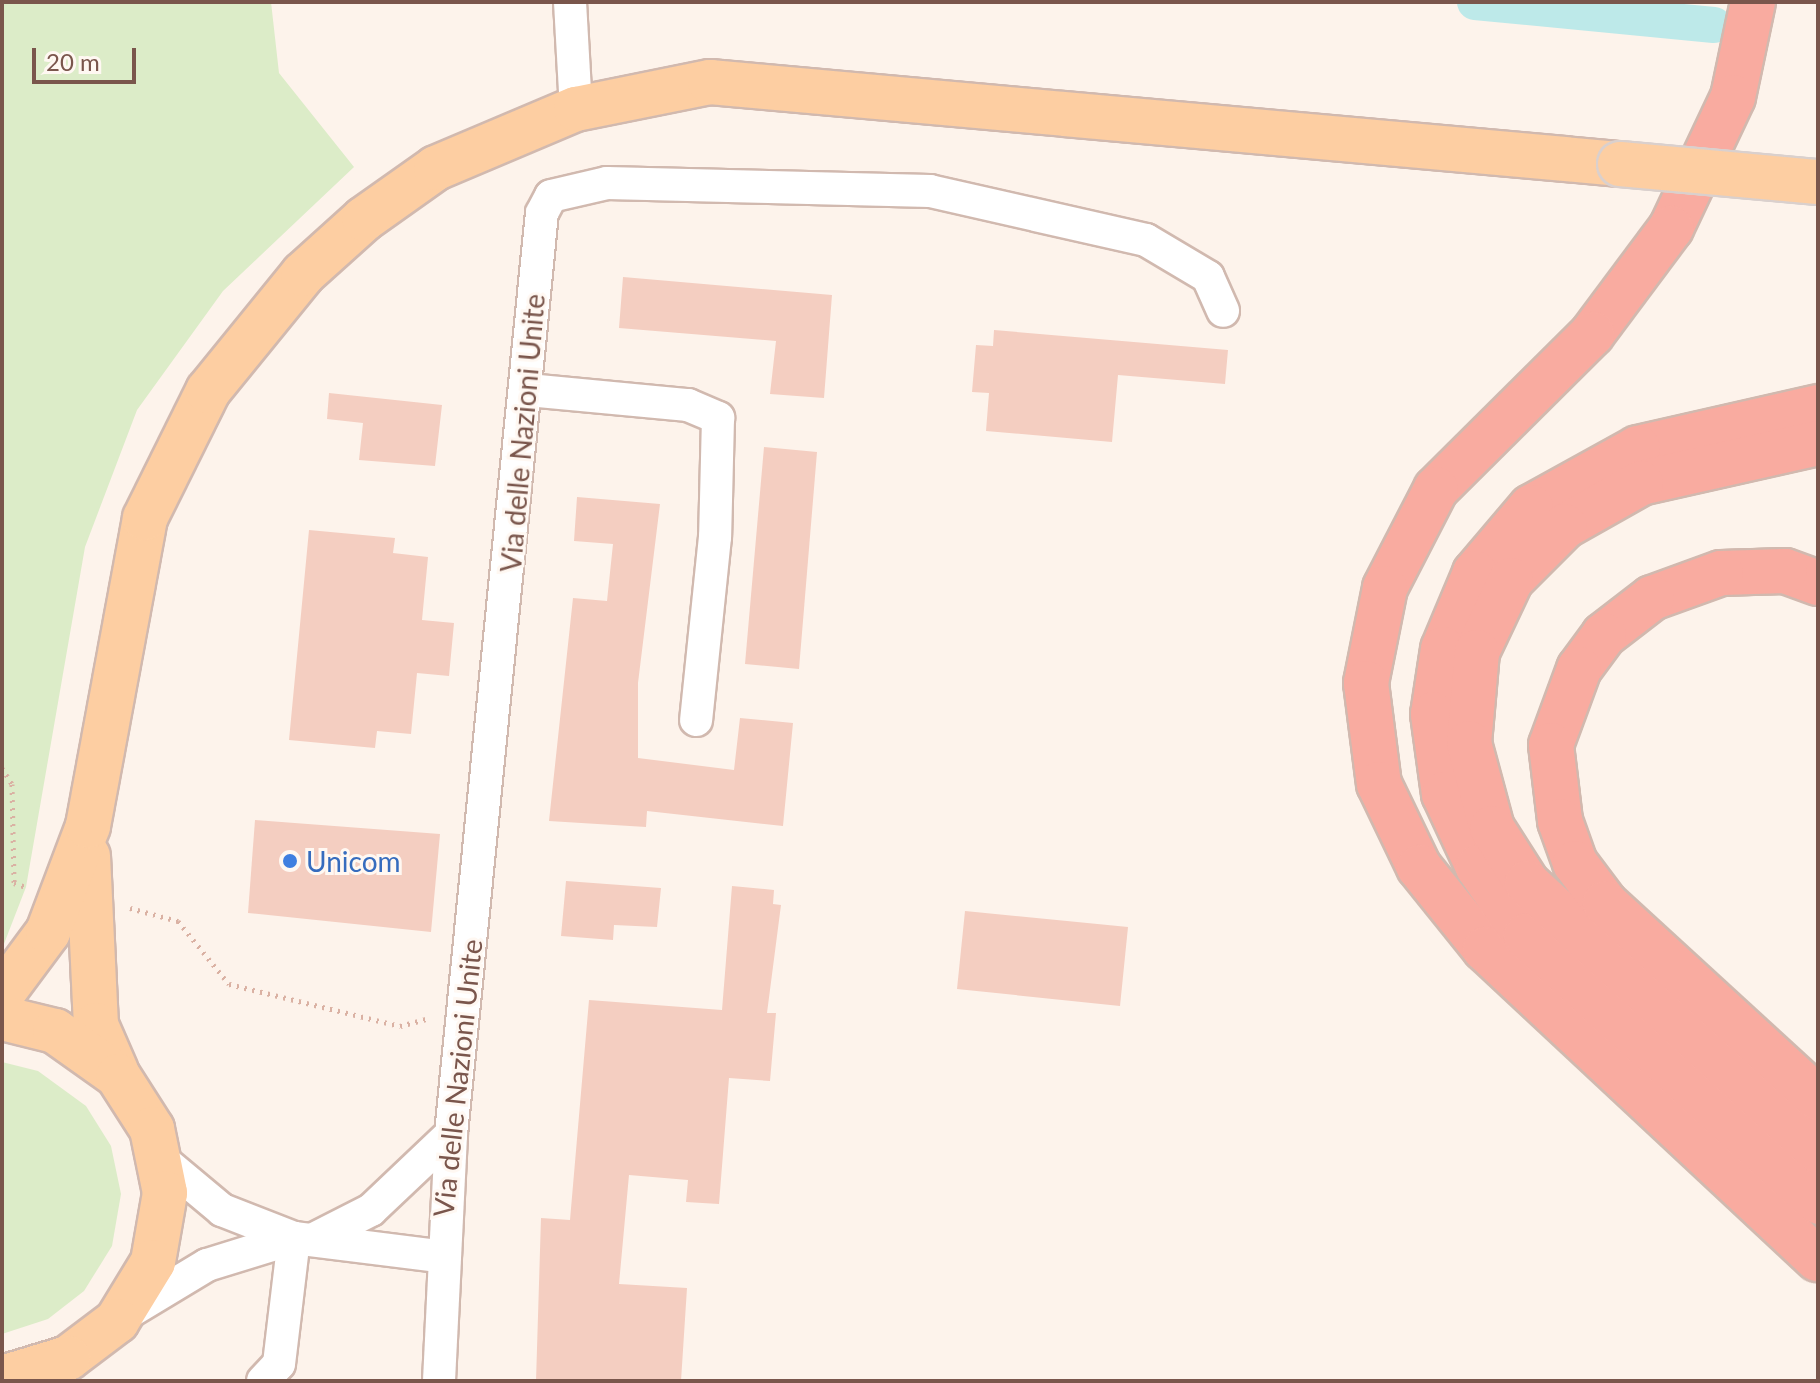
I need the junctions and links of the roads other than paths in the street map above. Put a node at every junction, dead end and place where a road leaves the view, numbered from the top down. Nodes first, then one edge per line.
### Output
1 (570, 2) edge
2 (1753, 2) edge
3 (576, 109) junction
4 (1818, 182) edge
5 (1223, 311) dead end
6 (528, 390) junction
7 (1818, 407) edge
8 (1818, 443) edge
9 (1818, 583) edge
10 (696, 720) dead end
11 (88, 826) junction
12 (2, 994) edge
13 (2, 1018) edge
14 (118, 1076) junction
15 (1818, 1098) edge
16 (451, 1134) junction
17 (1818, 1151) edge
18 (161, 1159) junction
19 (1818, 1202) edge
20 (304, 1238) junction
21 (439, 1256) junction
22 (1818, 1259) edge
23 (117, 1321) junction
24 (56, 1370) edge
25 (2, 1378) edge
26 (263, 1381) edge
27 (439, 1381) edge

1 - 3 street
2 - 22 highway
3 - 4 main road, bridge
3 - 11 main road
5 - 6 street, Via delle Nazioni Unite
6 - 10 street
6 - 16 street, Via delle Nazioni Unite
7 - 19 highway
8 - 17 highway
9 - 15 highway
11 - 12 main road
11 - 14 main road
13 - 14 main road
14 - 18 main road
16 - 20 street
16 - 21 street, Via delle Nazioni Unite
18 - 20 street
18 - 23 main road
20 - 21 street
20 - 23 street
20 - 26 street
21 - 27 street, Via delle Nazioni Unite
23 - 24 main road
24 - 25 main road

